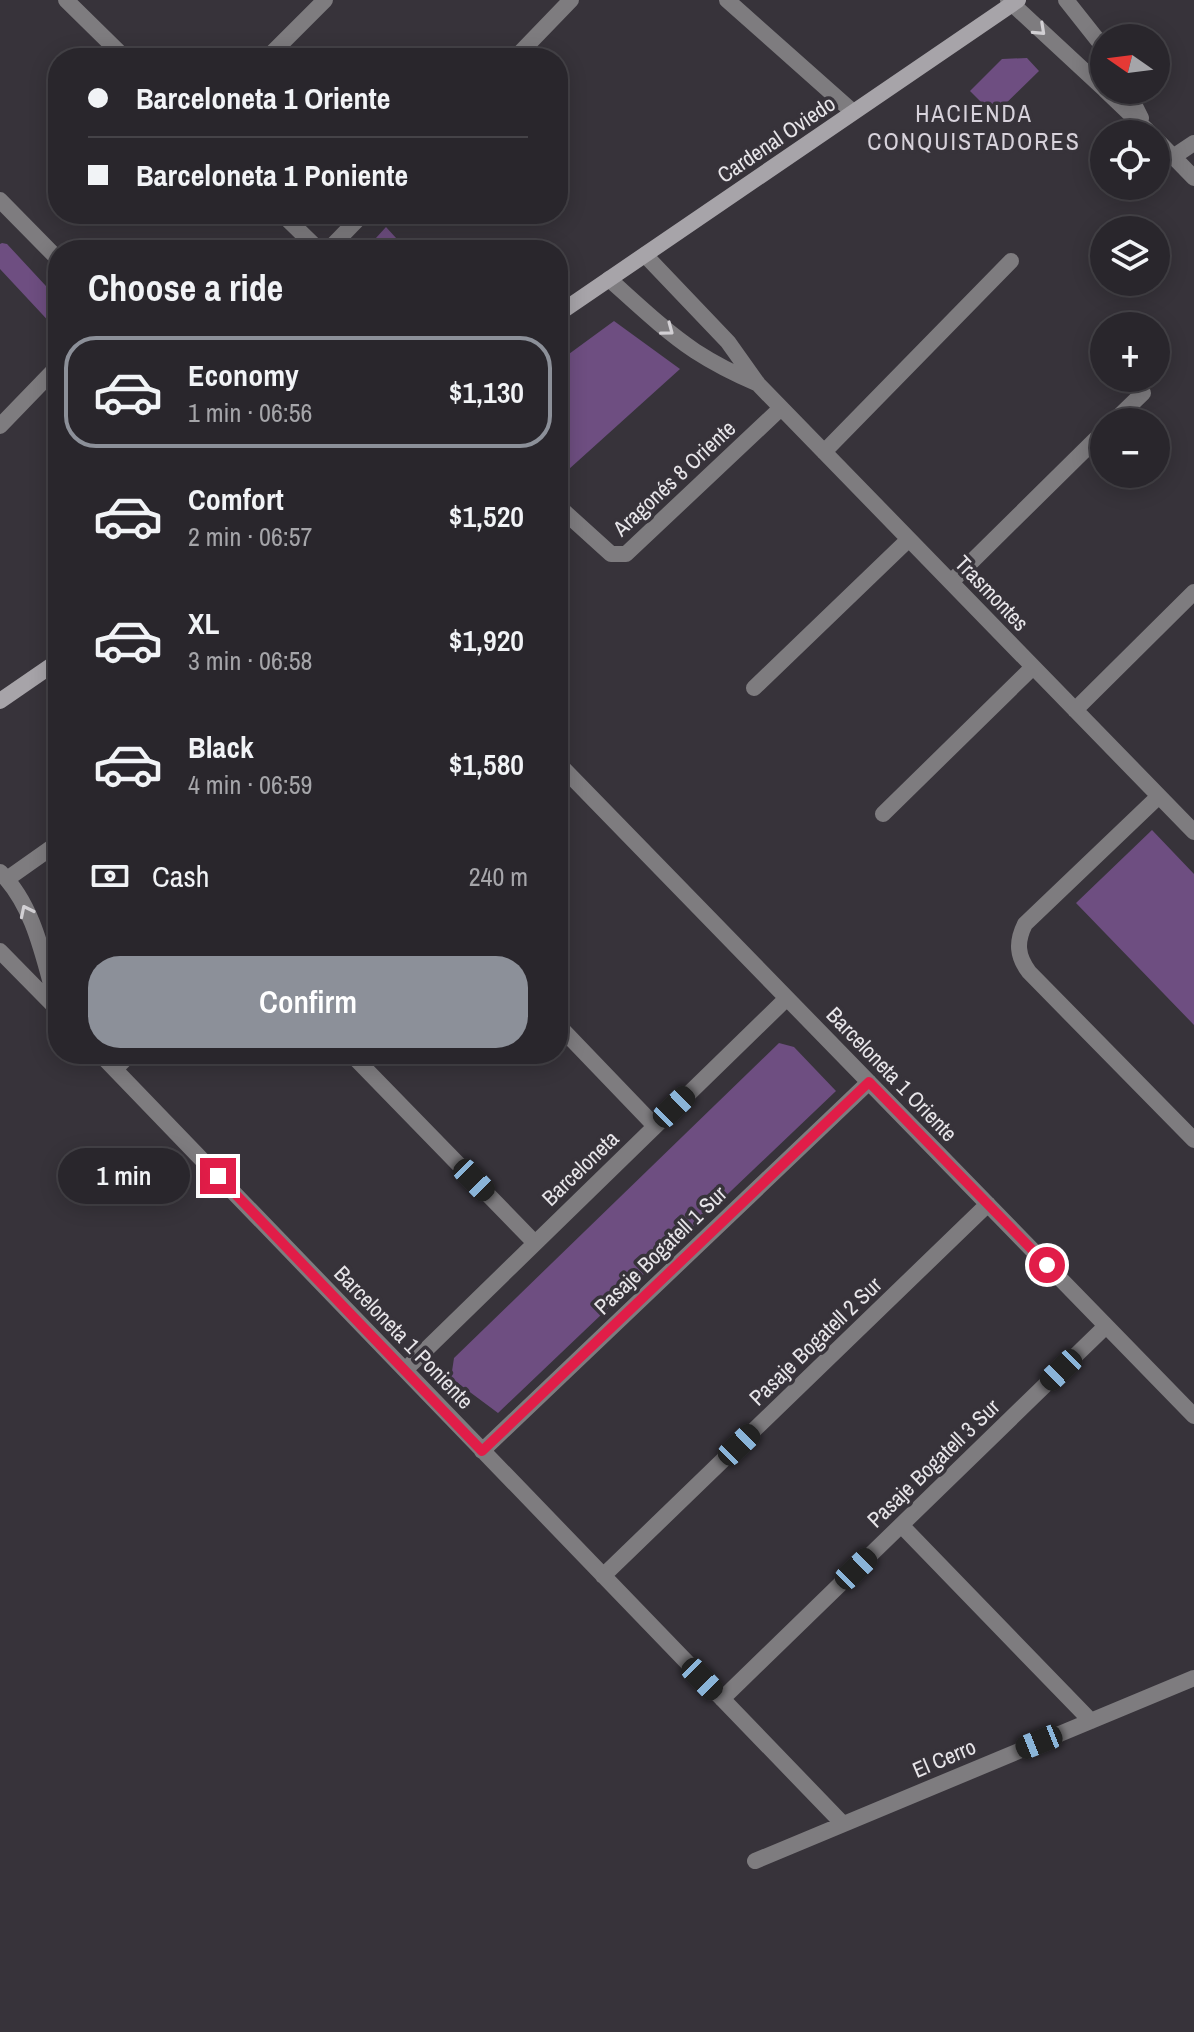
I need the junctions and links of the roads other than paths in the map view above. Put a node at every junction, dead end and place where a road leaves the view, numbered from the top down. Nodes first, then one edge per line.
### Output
1 (325, 0) edge
2 (571, 0) edge
3 (727, 0) edge
4 (1066, 0) edge
5 (70, 1) edge
6 (1013, 1) edge
7 (1090, 30) edge
8 (115, 48) edge
9 (277, 48) edge
10 (525, 48) edge
11 (1090, 76) edge
12 (1119, 104) edge
13 (853, 112) junction
14 (1137, 120) edge
15 (1194, 143) edge
16 (1170, 154) edge
17 (1173, 157) junction
18 (1194, 178) edge
19 (0, 200) edge
20 (292, 224) edge
21 (353, 224) edge
22 (309, 240) edge
23 (338, 240) edge
24 (48, 249) edge
25 (645, 255) junction
26 (1011, 261) dead end
27 (609, 279) junction
28 (568, 307) edge
29 (48, 376) edge
30 (758, 384) junction
31 (1143, 393) dead end
32 (781, 408) junction
33 (1127, 408) edge
34 (0, 426) edge
35 (1090, 445) edge
36 (824, 452) junction
37 (568, 515) edge
38 (909, 539) junction
39 (951, 582) junction
40 (1194, 592) edge
41 (1033, 667) junction
42 (48, 668) edge
43 (754, 688) dead end
44 (0, 701) edge
45 (1075, 710) junction
46 (568, 773) edge
47 (1159, 796) junction
48 (883, 814) dead end
49 (1194, 832) edge
50 (48, 849) edge
51 (3, 875) edge
52 (0, 951) edge
53 (48, 975) edge
54 (787, 998) junction
55 (48, 1000) edge
56 (568, 1035) edge
57 (110, 1064) edge
58 (120, 1064) edge
59 (361, 1064) edge
60 (115, 1069) junction
61 (869, 1082) junction
62 (655, 1126) junction
63 (1194, 1140) edge
64 (988, 1204) junction
65 (535, 1243) junction
66 (1106, 1326) junction
67 (405, 1370) junction
68 (1194, 1416) edge
69 (482, 1451) junction
70 (901, 1525) junction
71 (603, 1576) junction
72 (1194, 1678) edge
73 (722, 1699) junction
74 (1091, 1721) junction
75 (843, 1824) junction
76 (755, 1861) dead end

1 - 9 street
2 - 10 street
3 - 13 street
4 - 7 street
5 - 8 street
6 -> 11 street
6 - 13 street, Cardenal Oviedo
12 - 14 street
13 - 25 street, Cardenal Oviedo
15 - 17 street
16 - 17 street
17 - 18 street
19 - 24 street
20 - 22 street
21 - 23 street
25 - 27 street, Cardenal Oviedo
25 - 30 street, Trasmontes
26 - 36 street
27 - 28 street, Cardenal Oviedo
27 -> 30 street, Trasmontes
29 - 34 street
30 - 32 street, Trasmontes
31 - 33 street
32 - 36 street, Trasmontes
32 - 37 street, Aragonés 8 Oriente
35 - 39 street
36 - 38 street, Trasmontes
38 - 39 street, Trasmontes
38 - 43 street
39 - 41 street, Trasmontes
40 - 45 street
41 - 45 street, Trasmontes
41 - 48 street
42 - 44 street
45 - 47 street, Trasmontes
46 - 54 street, Barceloneta 1 Oriente
47 - 49 street, Trasmontes
47 - 63 street
50 - 51 street
53 -> 51 street
52 - 55 street
54 - 61 street, Barceloneta 1 Oriente
54 - 62 street, Barceloneta
56 - 62 street
57 - 60 street, Barceloneta 1 Poniente
58 - 60 street
59 - 65 street
60 - 67 street, Barceloneta 1 Poniente
61 - 64 street, Barceloneta 1 Oriente
61 - 69 street, Pasaje Bogatell 1 Sur
62 - 65 street, Barceloneta
64 - 66 street, Barceloneta 1 Oriente
64 - 71 street, Pasaje Bogatell 2 Sur
65 - 67 street, Barceloneta
66 - 68 street, Barceloneta 1 Oriente
66 - 70 street, Pasaje Bogatell 3 Sur
67 - 69 street, Barceloneta 1 Poniente
69 - 71 street, Barceloneta 1 Poniente
70 - 73 street, Pasaje Bogatell 3 Sur
70 - 74 street
71 - 73 street, Barceloneta 1 Poniente
72 - 74 street, El Cerro
73 - 75 street, Barceloneta 1 Poniente
74 - 75 street, El Cerro
75 - 76 street, El Cerro

